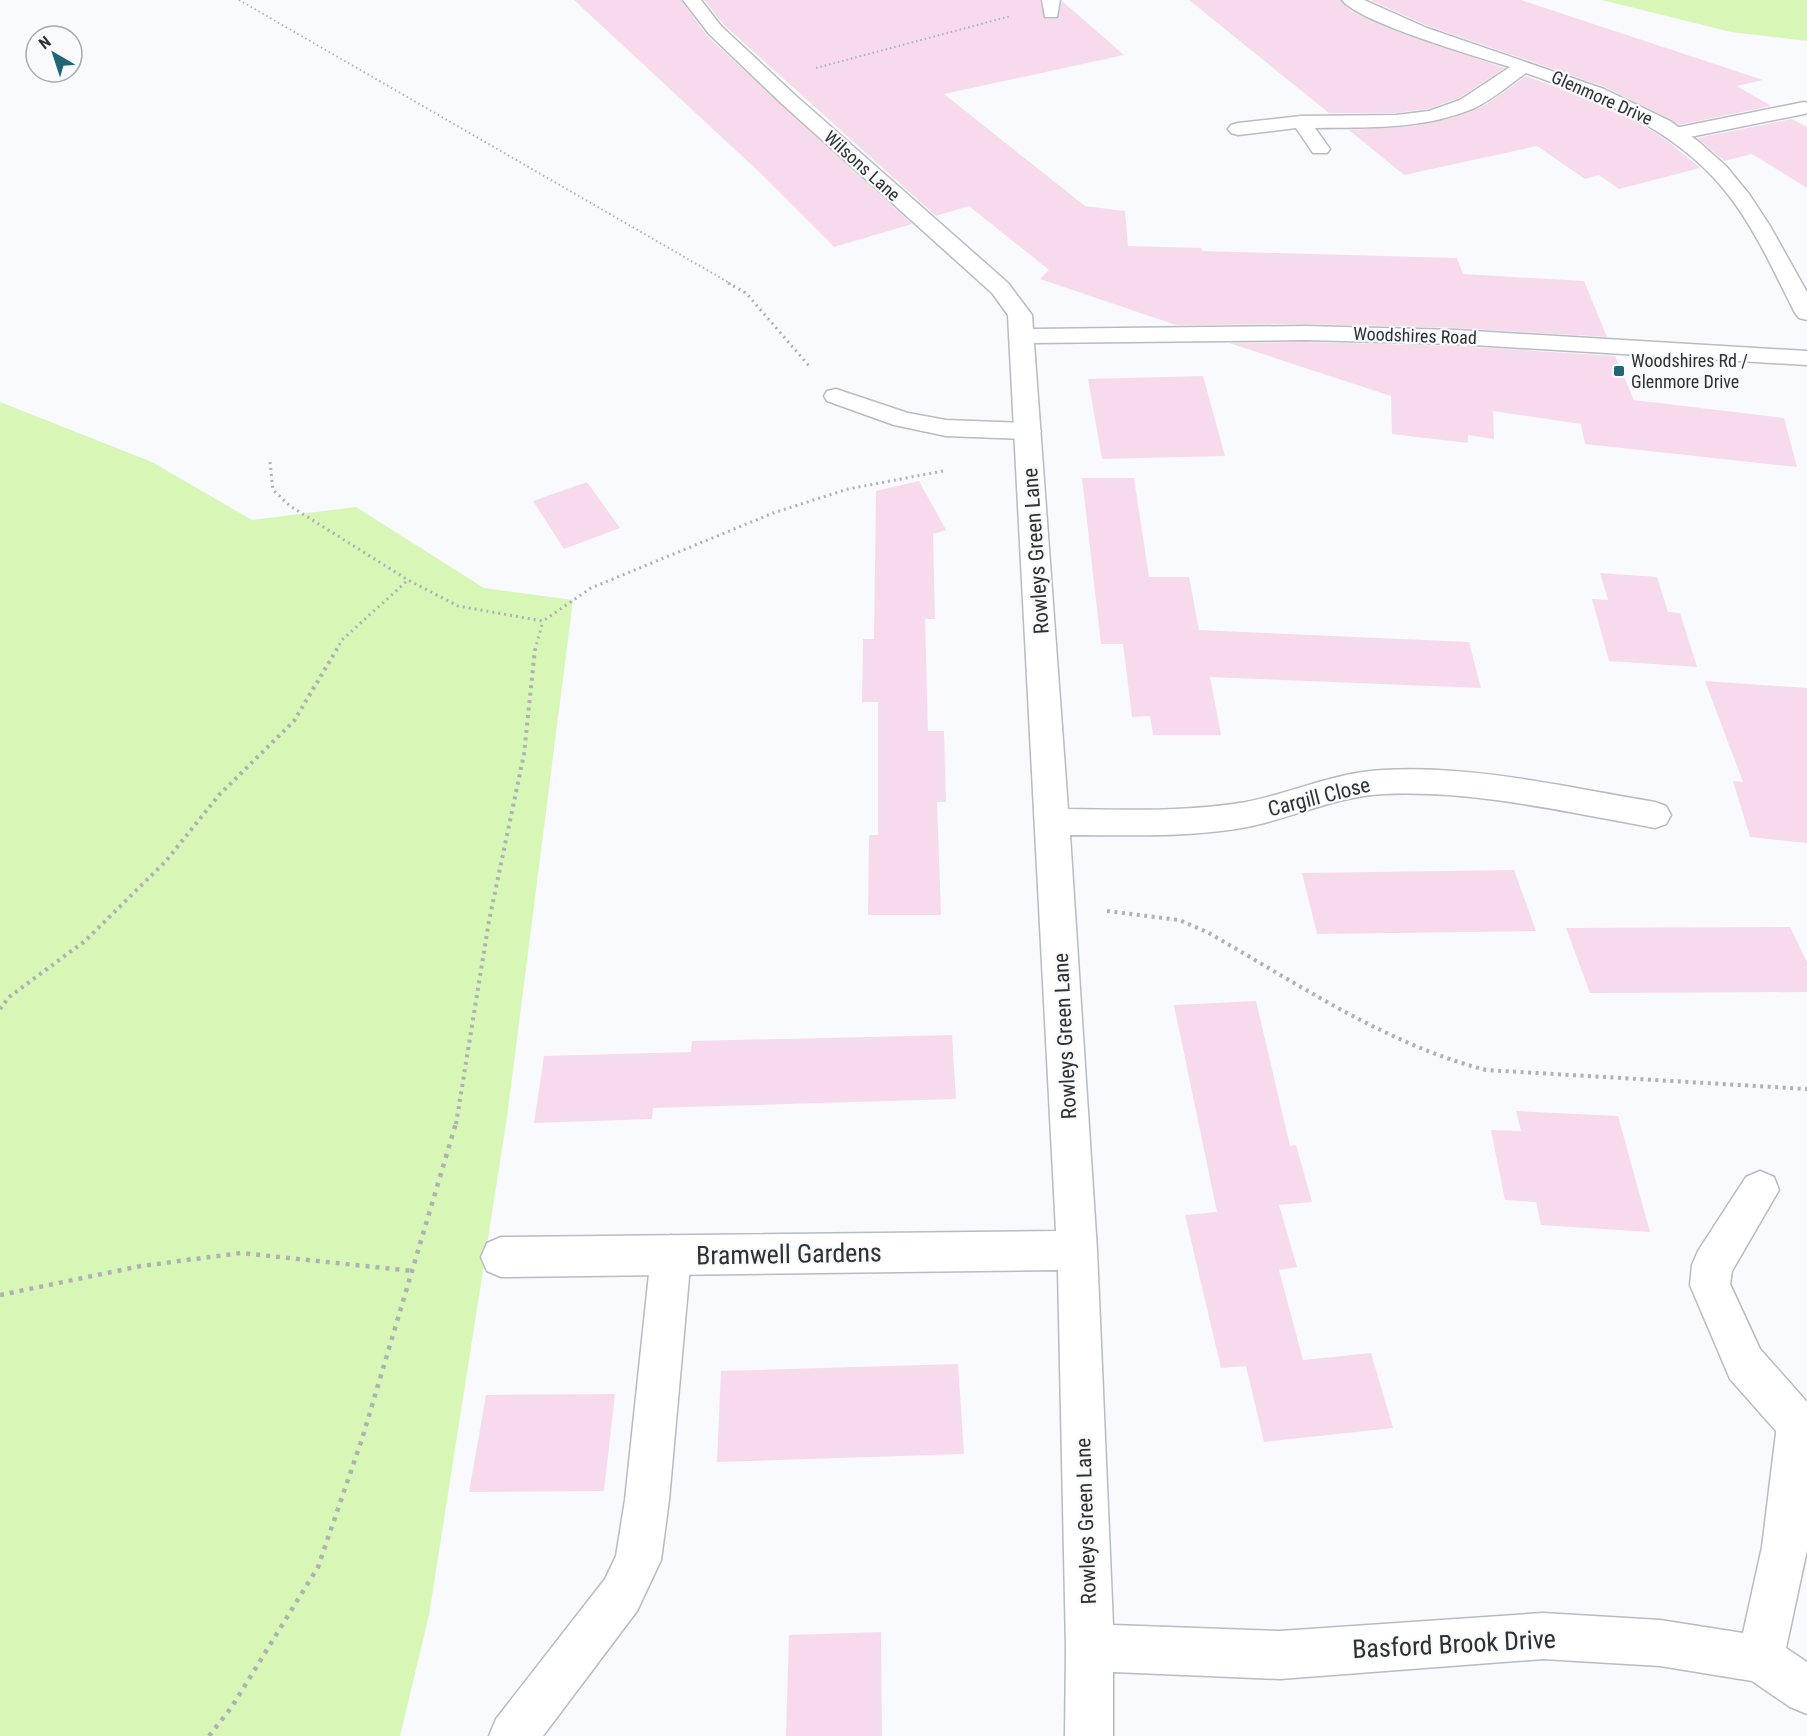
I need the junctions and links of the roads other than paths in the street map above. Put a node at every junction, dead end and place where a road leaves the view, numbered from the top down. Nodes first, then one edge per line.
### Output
1 (692, 0) edge
2 (1351, 0) edge
3 (1524, 66) junction
4 (1804, 108) dead end
5 (1301, 122) junction
6 (1238, 129) dead end
7 (1675, 134) junction
8 (1320, 149) dead end
9 (1807, 313) edge
10 (1022, 336) junction
11 (1807, 358) edge
12 (836, 396) road end
13 (1028, 431) junction
14 (1655, 814) dead end
15 (1053, 822) junction
16 (1760, 1190) dead end
17 (1077, 1250) junction
18 (671, 1255) junction
19 (501, 1257) dead end
20 (1090, 1648) junction
21 (1760, 1659) junction
22 (1807, 1690) edge
23 (513, 1736) edge
24 (1089, 1736) edge

1 - 10 street, Wilsons Lane
2 - 3 street, Glenmore Drive
3 - 5 street
3 - 7 street, Glenmore Drive
4 - 7 street
5 - 6 street
5 - 8 street
7 - 9 street, Glenmore Drive
10 - 11 street, Woodshires Road
10 - 13 street, Rowleys Green Lane
12 - 13 street
13 - 15 street, Rowleys Green Lane
14 - 15 street, Cargill Close
15 - 17 street, Rowleys Green Lane
16 - 21 street
17 - 18 street, Bramwell Gardens
17 - 20 street, Rowleys Green Lane
18 - 19 street, Bramwell Gardens
18 - 23 street
20 - 21 street, Basford Brook Drive
20 - 24 street, Rowleys Green Lane
21 - 22 street, Basford Brook Drive

